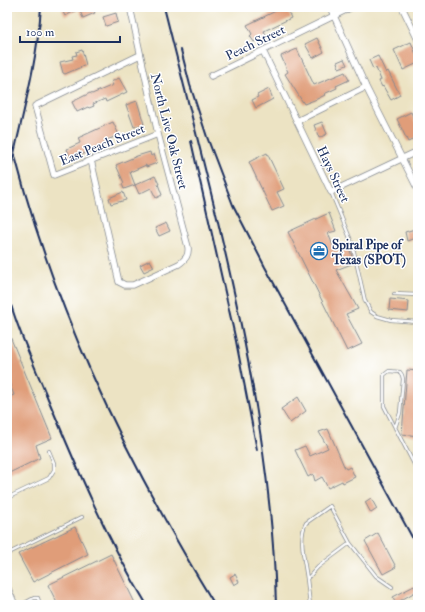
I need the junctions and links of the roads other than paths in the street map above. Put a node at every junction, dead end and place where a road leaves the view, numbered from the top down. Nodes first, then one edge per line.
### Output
1 (130, 7) edge
2 (330, 7) edge
3 (352, 7) edge
4 (402, 7) edge
5 (335, 15) junction
6 (418, 40) edge
7 (263, 50) junction
8 (140, 55) junction
9 (211, 76) dead end
10 (366, 87) junction
11 (297, 121) junction
12 (158, 134) junction
13 (418, 151) edge
14 (402, 158) junction
15 (91, 160) junction
16 (418, 190) edge
17 (331, 192) junction
18 (394, 294) dead end
19 (418, 295) edge
20 (418, 311) edge
21 (418, 322) edge
22 (395, 428) junction
23 (49, 451) dead end
24 (418, 470) edge
25 (7, 498) edge
26 (82, 517) dead end
27 (350, 543) junction
28 (7, 554) edge
29 (307, 578) junction
30 (7, 586) edge
31 (392, 587) dead end
32 (16, 605) edge
33 (21, 605) edge
34 (40, 605) edge
35 (310, 605) edge

1 - 8 street, North Live Oak Street
2 - 5 street
3 - 5 street, Peach Street
4 - 6 street
5 - 7 street, Peach Street
5 - 10 street
7 - 9 street, Peach Street
7 - 11 street, Hays Street
8 - 12 street, North Live Oak Street
8 - 15 street, East Peach Street
10 - 11 street
10 - 14 street
11 - 17 street, Hays Street
12 - 15 street, East Peach Street
12 - 15 street, North Live Oak Street
13 - 14 street
14 - 16 street
14 - 17 street
17 - 21 lane, Hays Street
18 - 19 lane
20 - 21 lane
22 - 22 lane
22 - 24 lane
23 - 25 lane
26 - 28 lane
27 - 29 lane
27 - 29 lane
27 - 31 lane
29 - 35 lane
30 - 32 street
33 - 34 lane

